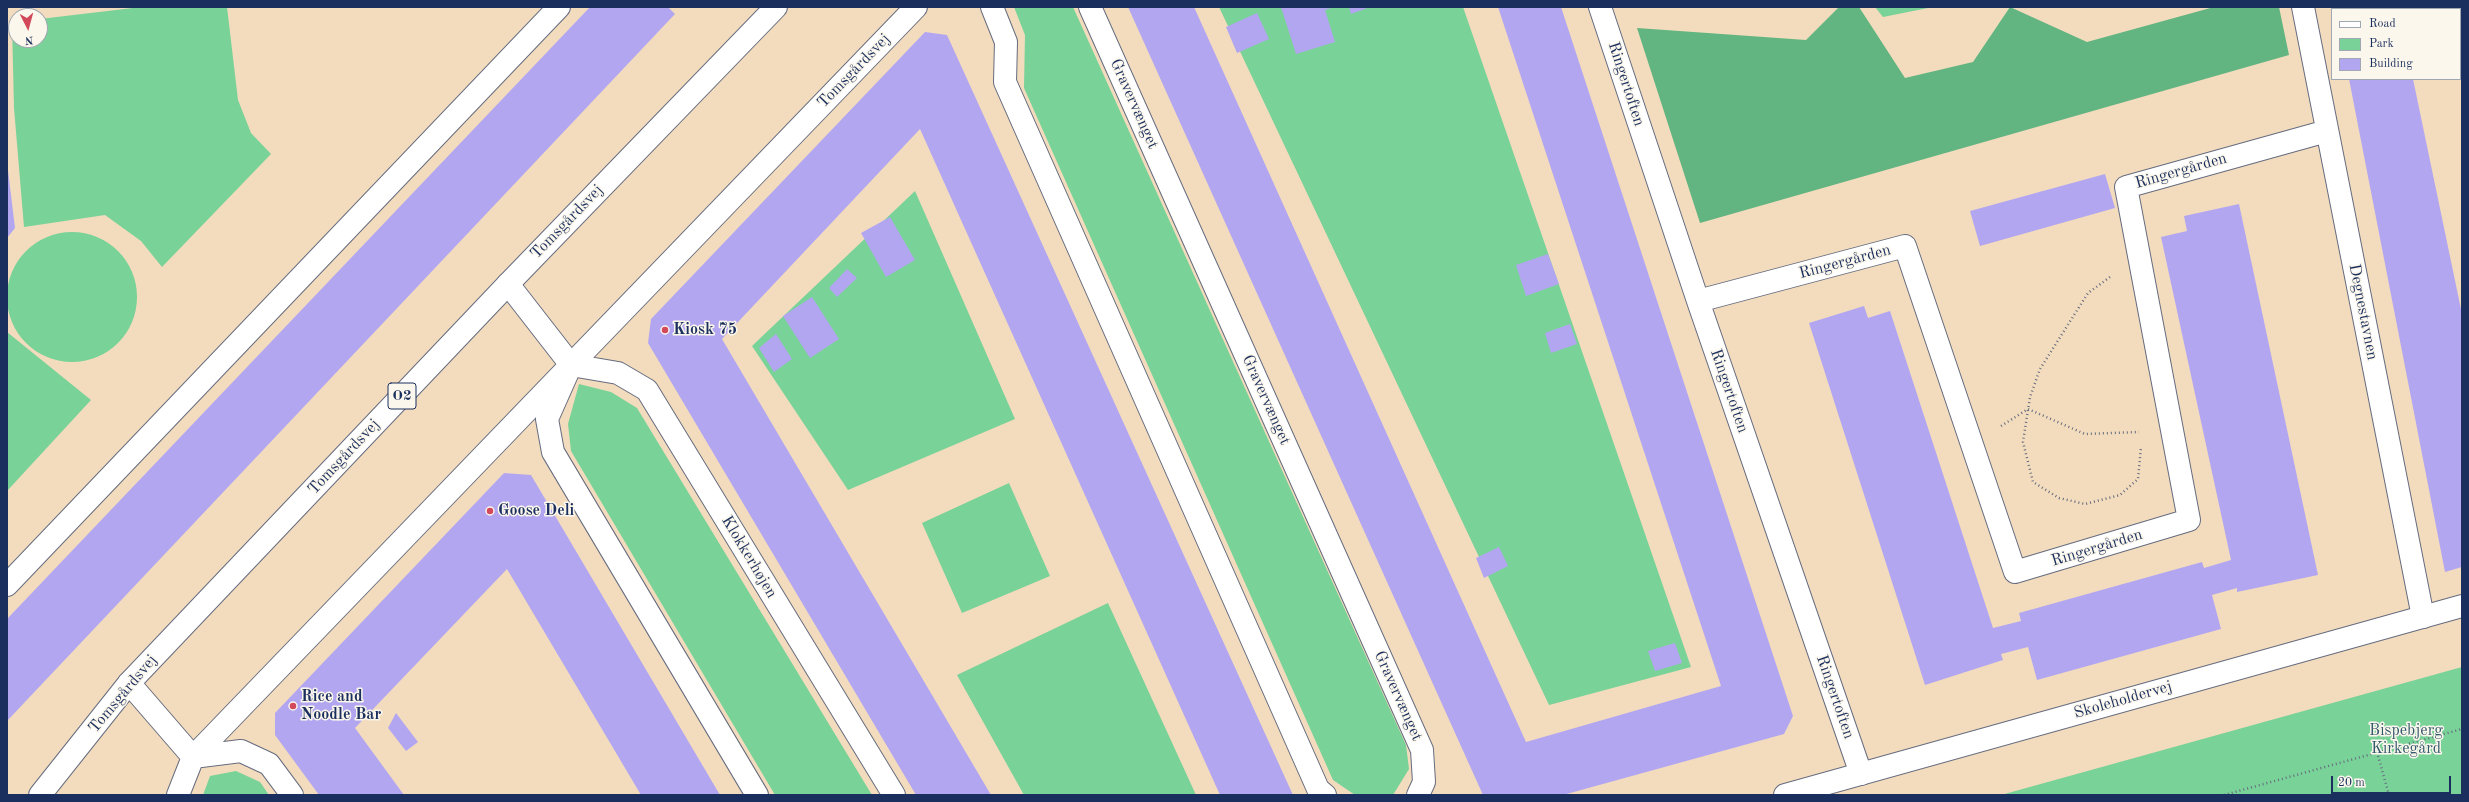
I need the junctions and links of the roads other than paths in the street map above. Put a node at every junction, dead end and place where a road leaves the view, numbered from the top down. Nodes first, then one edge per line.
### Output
1 (559, 7) edge
2 (776, 7) edge
3 (916, 7) edge
4 (992, 7) edge
5 (1090, 7) edge
6 (1600, 7) edge
7 (2303, 7) edge
8 (2327, 131) junction
9 (508, 284) junction
10 (1698, 301) junction
11 (570, 365) junction
12 (7, 585) edge
13 (2462, 606) edge
14 (2423, 617) junction
15 (130, 683) junction
16 (193, 757) junction
17 (1861, 774) junction
18 (40, 795) edge
19 (178, 795) edge
20 (292, 795) edge
21 (757, 795) edge
22 (894, 795) edge
23 (1325, 795) edge
24 (1418, 795) edge
25 (1785, 795) edge

1 - 12 street
2 - 9 street, Tomsgårdsvej / O2
3 - 11 street, Tomsgårdsvej
4 - 23 street
5 - 24 street, Gravervænget
6 - 10 street, Ringertoften
7 - 8 street, Degnestavnen
8 - 10 street, Ringergården
8 - 14 street, Degnestavnen
9 - 11 street
9 - 15 street, Tomsgårdsvej / O2
10 - 17 street, Ringertoften
11 - 16 street, Tomsgårdsvej
11 - 21 street
11 - 22 street, Klokkerhøjen
13 - 14 street, Skoleholdervej
14 - 17 street, Skoleholdervej
15 - 16 street
15 - 18 street, Tomsgårdsvej / O2
16 - 19 street
16 - 20 street
17 - 25 street, Skoleholdervej

